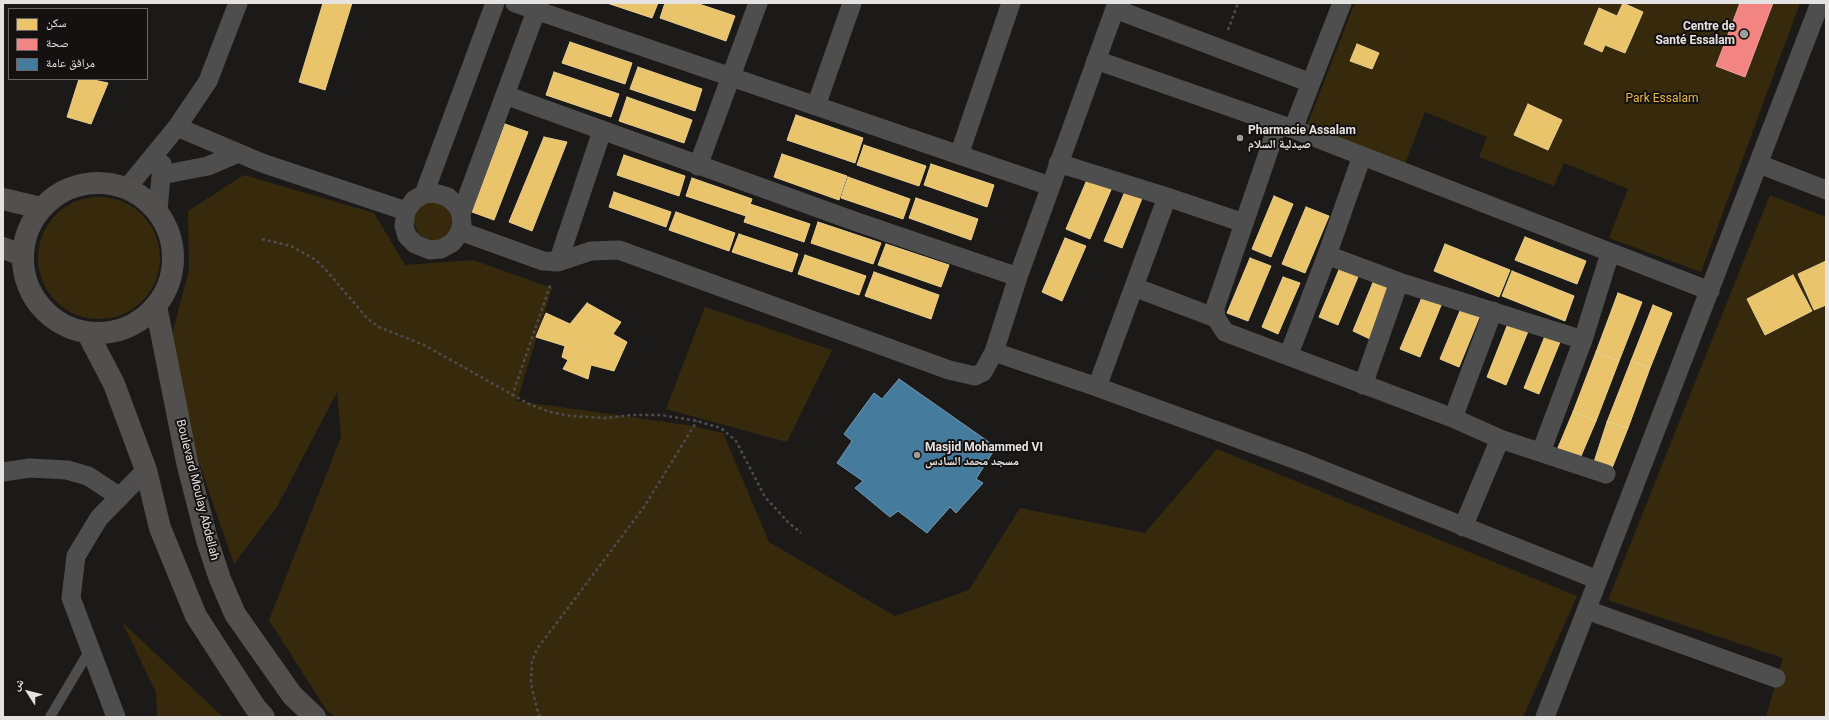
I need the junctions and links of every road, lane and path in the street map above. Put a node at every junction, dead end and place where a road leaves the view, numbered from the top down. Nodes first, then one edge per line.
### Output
1 (238, 3) edge
2 (495, 3) edge
3 (515, 3) edge
4 (758, 3) edge
5 (852, 3) edge
6 (1011, 3) edge
7 (1238, 3) edge
8 (1342, 3) edge
9 (1820, 3) edge
10 (538, 6) edge
11 (1116, 6) edge
12 (1220, 49) junction
13 (1096, 60) junction
14 (731, 76) junction
15 (1311, 83) junction
16 (505, 95) junction
17 (816, 106) junction
18 (1285, 126) junction
19 (177, 127) junction
20 (602, 131) junction
21 (164, 142) junction
22 (238, 153) junction
23 (959, 155) junction
24 (1362, 156) junction
25 (1058, 163) junction
26 (1759, 164) junction
27 (698, 166) junction
28 (161, 175) junction
29 (1050, 186) junction
30 (127, 188) junction
31 (1826, 190) edge
32 (424, 194) junction
33 (1167, 197) junction
34 (3, 199) edge
35 (41, 208) junction
36 (406, 211) junction
37 (158, 212) junction
38 (460, 222) junction
39 (1244, 223) junction
40 (262, 239) dead end
41 (12, 251) edge
42 (1610, 253) junction
43 (1327, 255) junction
44 (558, 262) junction
45 (1018, 277) junction
46 (1399, 282) junction
47 (1134, 287) junction
48 (1710, 291) junction
49 (156, 306) junction
50 (1493, 311) junction
51 (1216, 318) junction
52 (88, 334) junction
53 (1583, 340) junction
54 (994, 352) junction
55 (1289, 354) junction
56 (1363, 385) junction
57 (1097, 387) junction
58 (512, 396) junction
59 (1453, 418) junction
60 (696, 421) junction
61 (1500, 439) junction
62 (1541, 452) junction
63 (146, 470) junction
64 (3, 472) edge
65 (1606, 474) dead end
66 (120, 497) junction
67 (1463, 527) junction
68 (801, 533) dead end
69 (1598, 580) junction
70 (1587, 610) junction
71 (91, 648) junction
72 (1776, 678) dead end
73 (50, 717) edge
74 (116, 717) edge
75 (264, 717) edge
76 (315, 717) edge
77 (540, 717) edge
78 (1545, 717) edge

1 - 19 street
2 - 32 street
3 - 10 street
4 - 14 street
5 - 17 street
6 - 23 street
7 - 12 path
8 - 15 street
9 - 26 street
10 - 14 street
10 - 16 street
11 - 12 street
11 - 13 street
12 - 15 street
13 - 18 street
13 - 25 street
14 - 17 street
14 - 27 street
15 - 18 street
16 - 20 street
16 - 38 street
17 - 23 street
18 - 24 street
18 - 39 street
19 - 21 street
19 - 22 street
20 - 27 street
20 - 44 street
21 - 28 street
21 - 30 street
22 - 28 street
22 - 36 street
23 - 29 street
24 - 42 street
24 - 43 street
25 - 29 street
25 - 33 street
26 - 31 street
26 - 48 street
27 - 45 street
28 - 37 street
29 - 45 street
30 - 35 main road
30 - 37 main road
32 - 36 street
32 - 38 street
33 - 39 street
33 - 47 street
34 - 35 main road
35 - 41 main road
36 - 38 street
37 - 49 main road
38 - 44 street
39 - 51 street
40 - 58 path
41 - 52 main road
42 - 48 street
42 - 53 street
43 - 46 street
43 - 55 street
44 - 54 street
44 - 58 path
45 - 54 street
46 - 50 street
46 - 56 street
47 - 51 street
47 - 57 street
48 - 69 street
49 - 52 main road
49 - 76 main road, Boulevard Moulay Abdellah
50 - 53 street
50 - 59 street
51 - 55 street
52 - 63 main road
53 - 62 street
54 - 57 street
55 - 56 street
56 - 59 street
57 - 67 street
58 - 60 path
59 - 61 street
60 - 68 path
60 - 77 path
61 - 62 street
61 - 67 street
62 - 65 street
63 - 66 street
63 - 75 main road
64 - 66 street
66 - 71 street
67 - 69 street
69 - 70 street
70 - 72 street
70 - 78 street
71 - 73 lane
71 - 74 street

